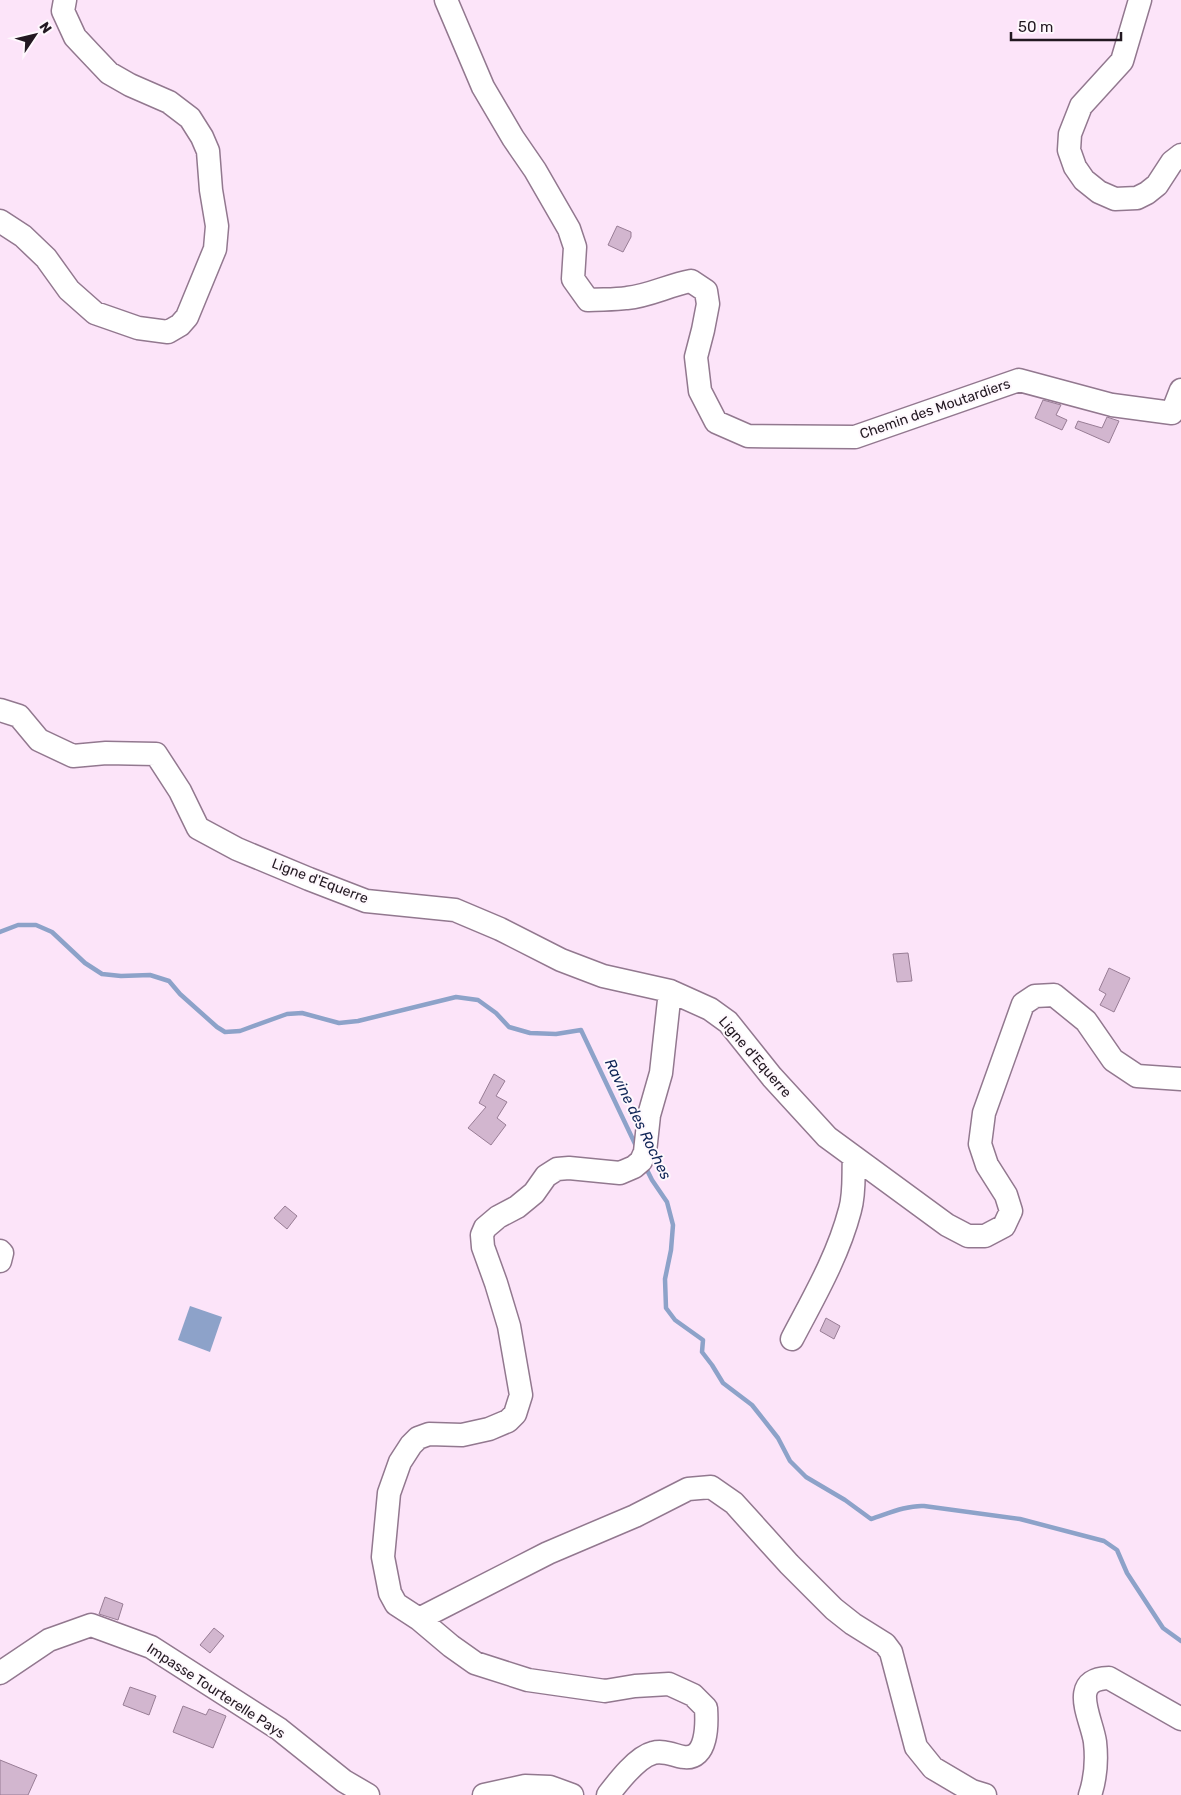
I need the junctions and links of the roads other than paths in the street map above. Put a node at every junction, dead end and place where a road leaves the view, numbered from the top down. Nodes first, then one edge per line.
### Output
1 (66, 0) edge
2 (446, 0) edge
3 (1140, 0) edge
4 (1181, 155) edge
5 (0, 221) edge
6 (1181, 390) edge
7 (0, 710) edge
8 (670, 991) junction
9 (1181, 1079) edge
10 (854, 1157) junction
11 (0, 1251) edge
12 (0, 1262) edge
13 (792, 1339) dead end
14 (419, 1619) junction
15 (0, 1673) edge
16 (1181, 1719) edge
17 (368, 1795) edge
18 (484, 1795) edge
19 (572, 1795) edge
20 (608, 1795) edge
21 (985, 1795) edge
22 (1090, 1795) edge

1 - 5 street
2 - 6 street, Chemin des Moutardiers
3 - 4 street
7 - 8 street, Ligne d'Equerre
8 - 10 street, Ligne d'Equerre
8 - 14 street
9 - 10 street, Ligne d'Equerre
10 - 13 street
11 - 12 street
14 - 20 street
14 - 21 street
15 - 17 street, Impasse Tourterelle Pays
16 - 22 street
18 - 19 street

